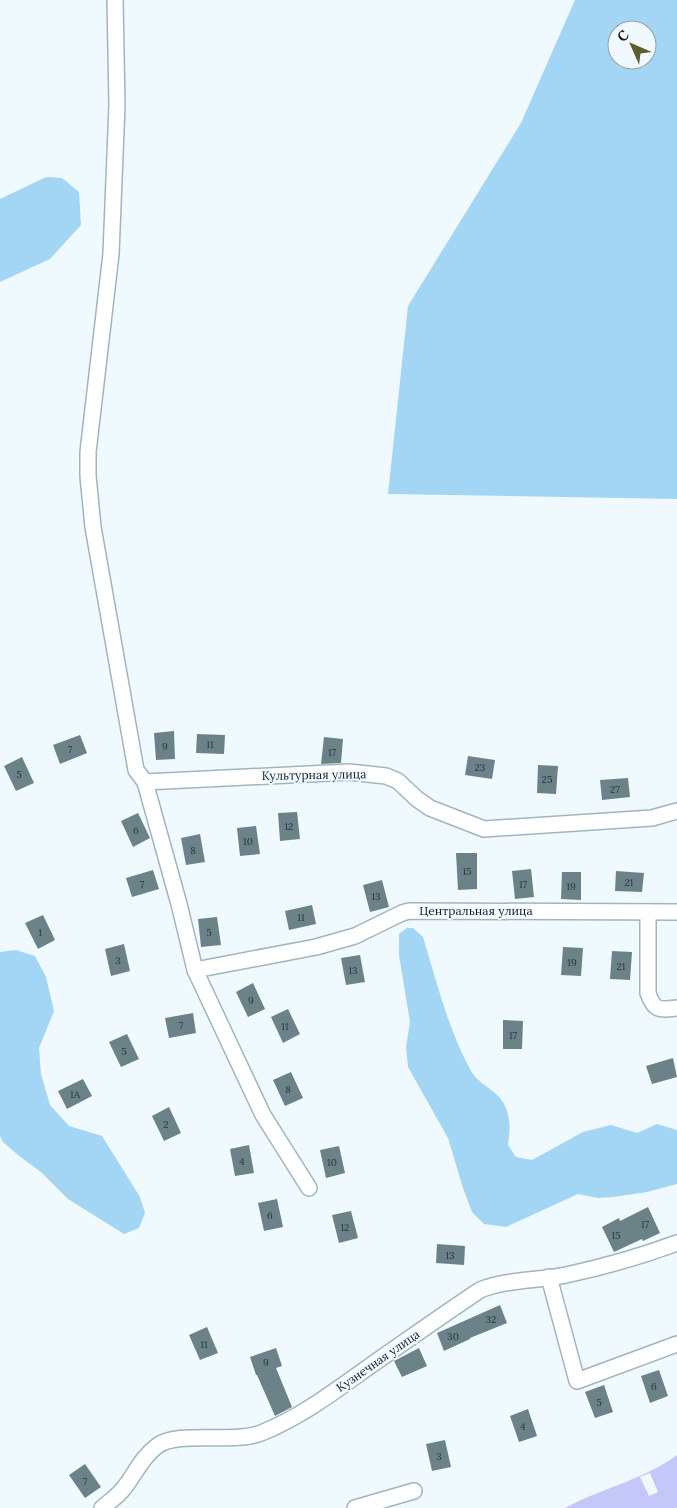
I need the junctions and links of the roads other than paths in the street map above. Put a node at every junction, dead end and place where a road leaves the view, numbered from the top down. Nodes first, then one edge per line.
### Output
1 (115, 0) edge
2 (145, 782) junction
3 (677, 811) edge
4 (648, 912) junction
5 (677, 912) edge
6 (195, 970) junction
7 (677, 1008) edge
8 (309, 1188) dead end
9 (677, 1243) edge
10 (549, 1277) junction
11 (677, 1344) edge
12 (414, 1491) dead end
13 (102, 1508) edge
14 (355, 1508) edge

1 - 2 street
2 - 3 street, Культурная улица
2 - 6 street
4 - 5 street, Центральная улица
4 - 6 street, Центральная улица
4 - 7 street
6 - 8 street
9 - 10 street, Кузнечная улица
10 - 11 street
10 - 13 street, Кузнечная улица
12 - 14 street

